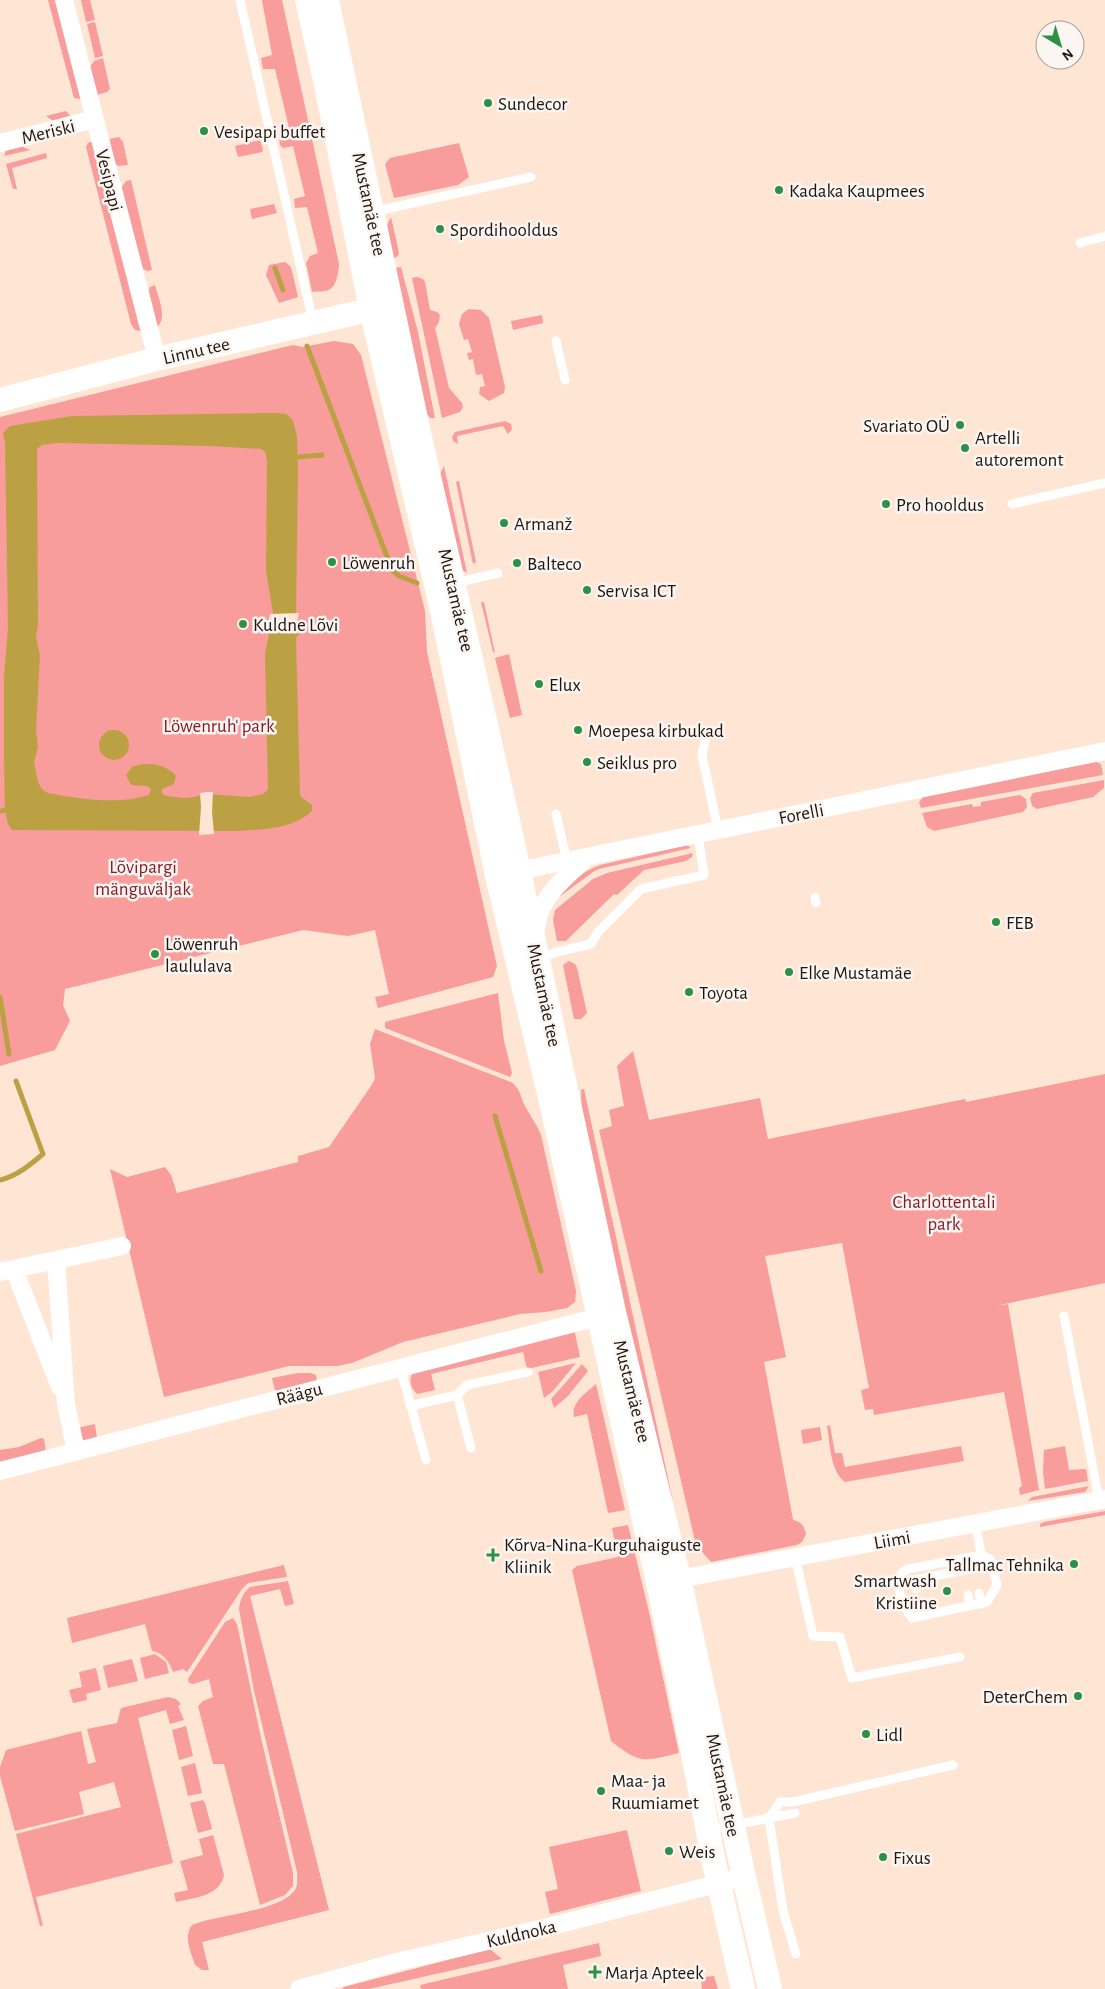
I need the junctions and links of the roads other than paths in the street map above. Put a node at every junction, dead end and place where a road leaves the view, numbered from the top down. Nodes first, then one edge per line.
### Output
1 (64, 0) edge
2 (240, 0) edge
3 (306, 0) edge
4 (327, 0) edge
5 (95, 119) junction
6 (0, 143) edge
7 (531, 177) dead end
8 (372, 212) junction
9 (1105, 236) edge
10 (1080, 243) dead end
11 (382, 307) junction
12 (313, 323) junction
13 (556, 341) dead end
14 (157, 359) junction
15 (565, 380) dead end
16 (0, 400) edge
17 (1105, 483) edge
18 (1012, 504) dead end
19 (498, 574) dead end
20 (454, 583) junction
21 (712, 731) dead end
22 (1105, 751) edge
23 (556, 814) dead end
24 (718, 830) junction
25 (698, 834) junction
26 (587, 856) junction
27 (567, 860) junction
28 (508, 873) junction
29 (536, 951) junction
30 (122, 1246) dead end
31 (56, 1260) junction
32 (7, 1271) edge
33 (598, 1316) junction
34 (1064, 1316) dead end
35 (400, 1367) junction
36 (528, 1372) dead end
37 (458, 1395) junction
38 (66, 1404) junction
39 (410, 1406) junction
40 (471, 1448) dead end
41 (76, 1451) junction
42 (426, 1460) dead end
43 (0, 1471) edge
44 (1102, 1500) edge
45 (975, 1524) junction
46 (982, 1555) junction
47 (795, 1556) junction
48 (908, 1569) junction
49 (668, 1581) junction
50 (979, 1593) dead end
51 (968, 1595) dead end
52 (931, 1602) dead end
53 (981, 1604) junction
54 (920, 1605) dead end
55 (970, 1606) junction
56 (933, 1613) junction
57 (922, 1616) junction
58 (960, 1657) dead end
59 (953, 1765) dead end
60 (795, 1813) dead end
61 (769, 1818) junction
62 (733, 1825) junction
63 (708, 1830) junction
64 (744, 1877) junction
65 (719, 1883) junction
66 (796, 1954) dead end
67 (327, 1985) edge
68 (299, 1989) edge
69 (743, 1989) edge
70 (770, 1989) edge

1 - 5 street, Vesipapi
2 - 12 lane
3 - 11 main road, Mustamäe tee
4 - 8 main road, Mustamäe tee
5 - 6 street, Meriski
5 - 14 street, Vesipapi
7 - 8 lane
8 - 11 main road, Mustamäe tee
9 - 10 lane
11 - 12 main road, Linnu tee
11 - 20 main road, Mustamäe tee
11 - 28 main road, Mustamäe tee
12 - 14 main road, Linnu tee
13 - 15 lane
14 - 16 main road, Linnu tee
17 - 18 lane
19 - 20 lane
20 - 28 main road, Mustamäe tee
21 - 24 lane
22 - 24 street, Forelli
23 - 27 lane
24 - 25 street, Forelli
25 - 26 street, Forelli
25 - 29 lane
26 - 27 street, Forelli
26 - 29 street
27 - 28 street, Forelli
28 - 29 main road, Mustamäe tee
28 - 33 main road, Mustamäe tee
29 - 49 main road, Mustamäe tee
30 - 31 street
31 - 32 street
31 - 38 street
32 - 38 street
33 - 35 street, Räägu
33 - 49 main road, Mustamäe tee
34 - 44 lane
35 - 39 lane
35 - 41 street, Räägu
36 - 37 lane
37 - 39 lane
37 - 40 lane
38 - 41 street
39 - 42 lane
41 - 43 street, Räägu
44 - 45 street, Liimi
45 - 46 lane
45 - 47 street, Liimi
46 - 48 lane
46 - 48 lane
46 - 53 lane
47 - 49 street, Liimi
47 - 58 lane
48 - 57 lane
49 - 62 main road, Mustamäe tee
49 - 63 main road, Mustamäe tee
50 - 53 lane
51 - 55 lane
52 - 56 lane
53 - 55 lane
54 - 57 lane
55 - 56 lane
56 - 57 lane
59 - 61 lane
60 - 61 lane
61 - 62 lane
61 - 66 lane
62 - 63 lane
62 - 64 main road, Mustamäe tee
63 - 65 main road, Mustamäe tee
64 - 65 street, Kuldnoka
64 - 70 main road, Mustamäe tee
65 - 67 street, Kuldnoka
65 - 69 main road, Mustamäe tee
67 - 68 street, Kuldnoka

